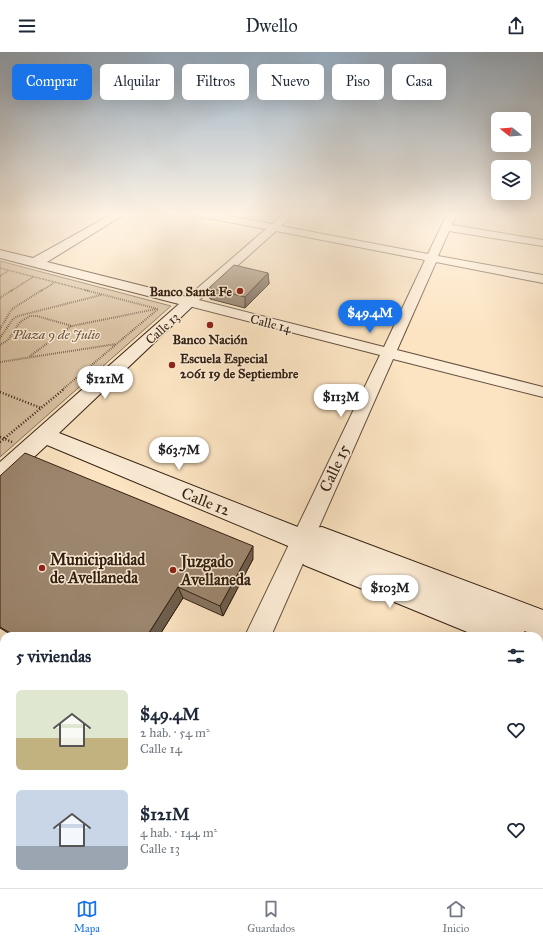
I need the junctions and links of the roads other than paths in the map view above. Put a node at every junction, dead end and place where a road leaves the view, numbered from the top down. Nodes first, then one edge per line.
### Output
1 (52, 253) edge
2 (245, 253) edge
3 (405, 253) edge
4 (433, 253) edge
5 (0, 254) edge
6 (431, 258) junction
7 (35, 263) junction
8 (543, 279) edge
9 (190, 302) junction
10 (387, 353) junction
11 (543, 392) edge
12 (44, 435) junction
13 (0, 475) edge
14 (302, 540) junction
15 (543, 624) edge
16 (260, 632) edge
17 (502, 632) edge

1 - 7 street
2 - 9 street, Calle 13
3 - 6 street
4 - 6 street, Calle 15
5 - 7 street, Calle 14
6 - 8 street
6 - 10 street, Calle 15
7 - 9 street, Calle 14
9 - 10 street, Calle 14
9 - 12 street, Calle 13
10 - 11 street, Calle 14
10 - 14 street, Calle 15
12 - 13 street, Calle 13
12 - 14 street, Calle 12
14 - 15 street, Calle 12
14 - 16 street, Calle 15
14 - 17 street

